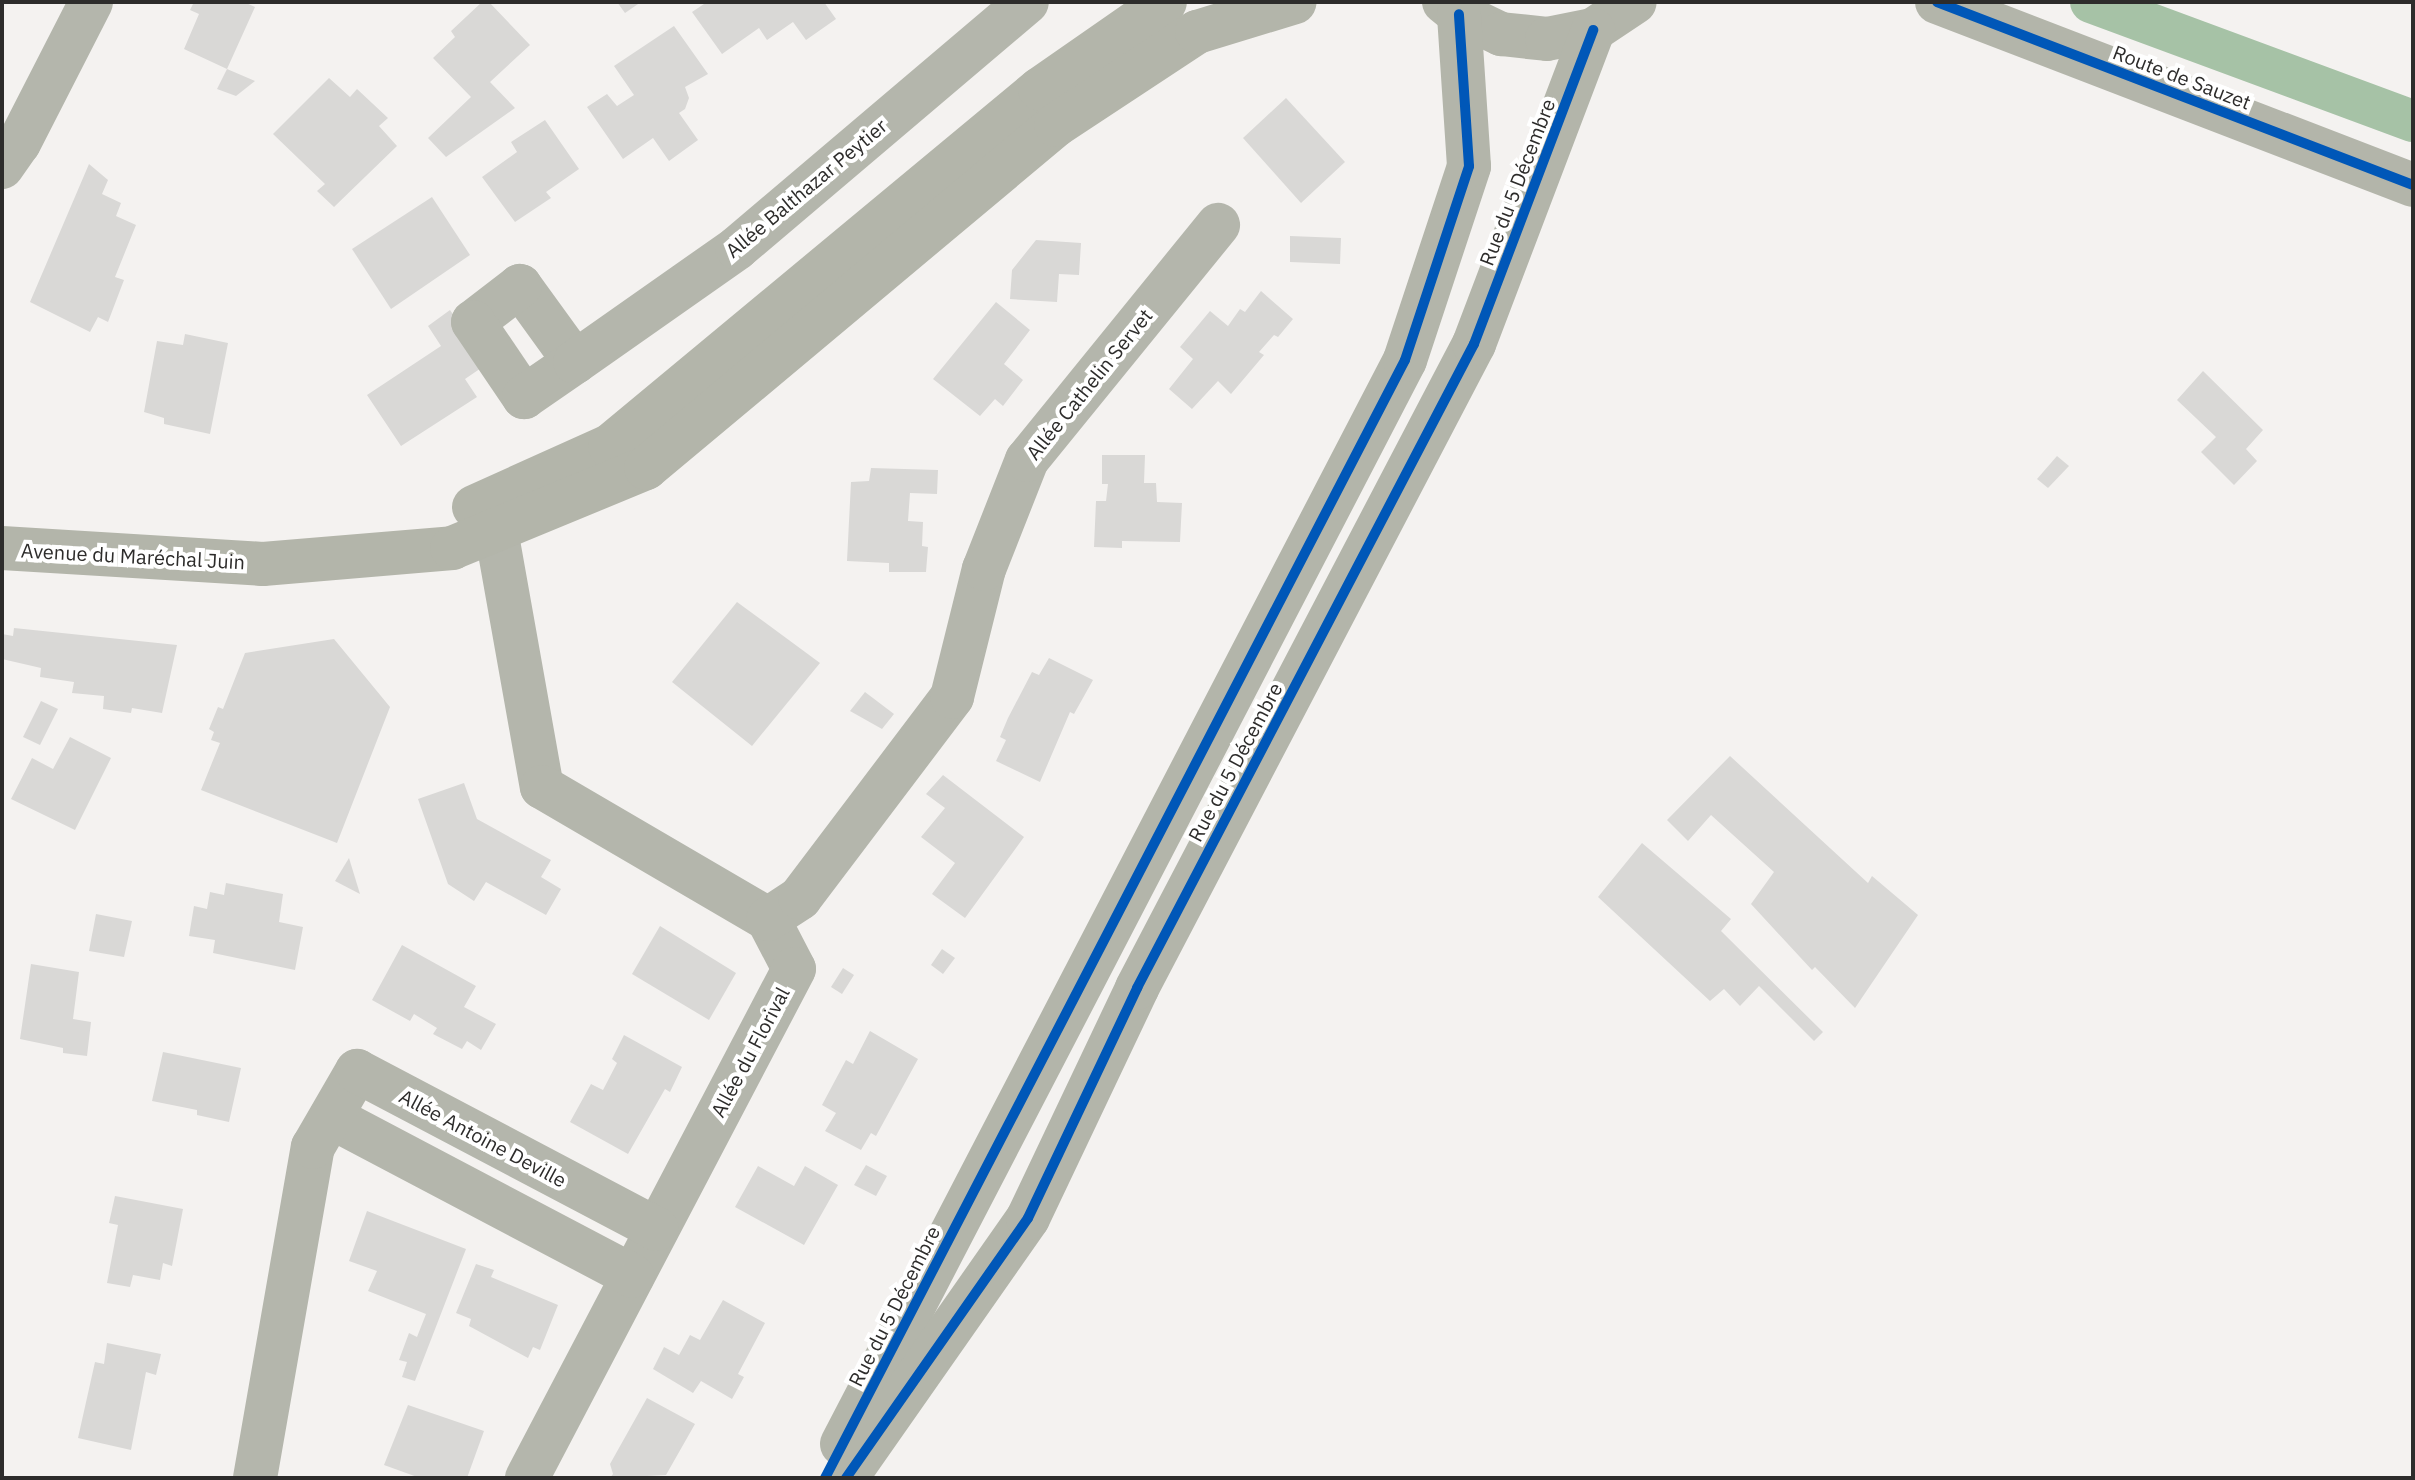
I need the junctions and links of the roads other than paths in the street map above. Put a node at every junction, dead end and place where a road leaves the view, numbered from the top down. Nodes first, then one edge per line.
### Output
1 (91, 2) edge
2 (1027, 2) edge
3 (1165, 2) edge
4 (1295, 2) edge
5 (1635, 2) edge
6 (1937, 2) edge
7 (1452, 8) edge
8 (1593, 30) junction
9 (2, 167) edge
10 (2413, 185) edge
11 (1218, 225) dead end
12 (575, 362) dead end
13 (496, 530) junction
14 (2, 548) edge
15 (263, 564) junction
16 (768, 919) junction
17 (331, 1117) junction
18 (657, 1229) junction
19 (633, 1276) junction
20 (255, 1478) edge
21 (527, 1478) edge
22 (825, 1478) edge
23 (846, 1478) edge

1 - 9 street
2 - 12 street, Allée Balthazar Peytier
3 - 15 main road
4 - 13 main road
5 - 8 main road
6 - 10 main road, Route de Sauzet
7 - 8 main road
7 - 22 main road, Rue du 5 Décembre
8 - 23 main road, Rue du 5 Décembre
11 - 16 street, Allée Cathelin Servet
13 - 15 main road
13 - 16 street
14 - 15 main road, Avenue du Maréchal Juin
16 - 18 street, Allée du Florival
17 - 18 street, Allée Antoine Deville
17 - 19 street
17 - 20 street, Allée Antoine Deville
18 - 19 street, Allée du Florival
19 - 21 street, Allée du Florival

